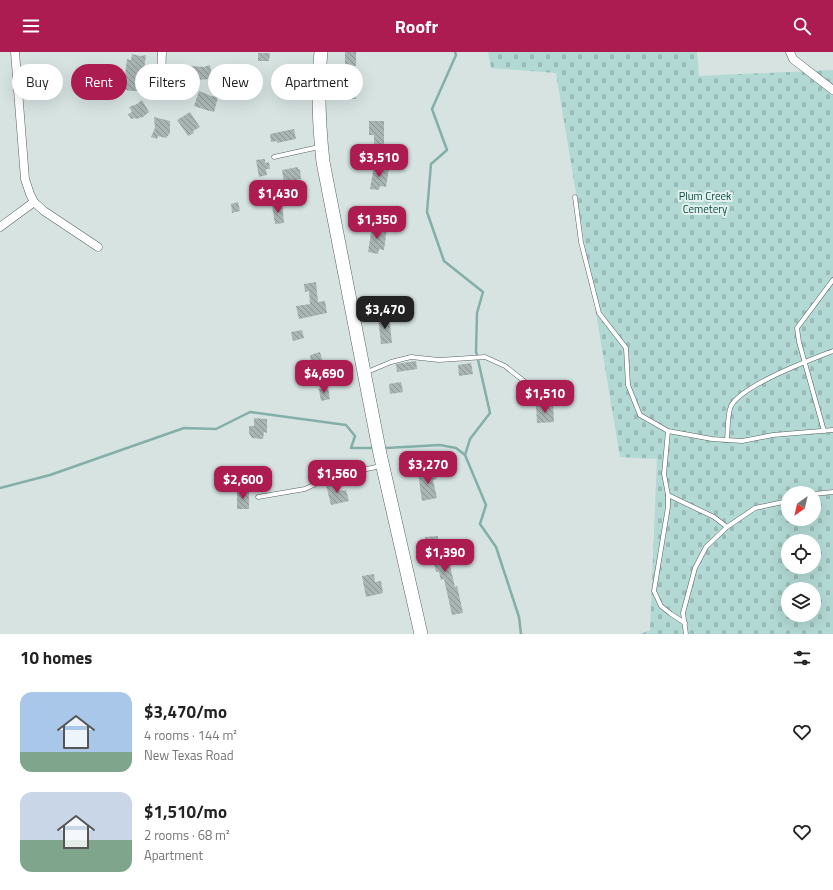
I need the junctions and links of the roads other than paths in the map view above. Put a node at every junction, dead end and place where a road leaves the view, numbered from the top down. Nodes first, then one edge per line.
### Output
1 (15, 52) edge
2 (162, 52) edge
3 (321, 52) edge
4 (790, 52) edge
5 (161, 64) edge
6 (833, 90) edge
7 (321, 146) junction
8 (274, 157) dead end
9 (575, 197) dead end
10 (34, 202) junction
11 (0, 227) edge
12 (98, 247) dead end
13 (833, 280) edge
14 (833, 351) edge
15 (804, 362) junction
16 (364, 373) junction
17 (534, 389) dead end
18 (833, 430) edge
19 (668, 431) junction
20 (824, 431) junction
21 (727, 440) junction
22 (383, 466) junction
23 (833, 492) edge
24 (821, 493) edge
25 (668, 495) junction
26 (258, 497) dead end
27 (781, 502) edge
28 (727, 527) junction
29 (685, 623) junction
30 (420, 634) edge
31 (686, 634) edge

1 - 10 street
2 - 5 street
3 - 7 main road
4 - 6 street
7 - 8 lane
7 - 16 main road
9 - 19 lane
10 - 11 street
10 - 12 street
13 - 15 lane
14 - 15 lane
15 - 20 lane
15 - 21 lane
16 - 17 lane
16 - 22 main road
18 - 20 lane
19 - 21 lane
19 - 25 lane
20 - 21 lane
22 - 26 lane
22 - 30 main road
23 - 24 lane
25 - 28 lane
25 - 29 lane
27 - 28 lane
28 - 29 lane
29 - 31 lane

